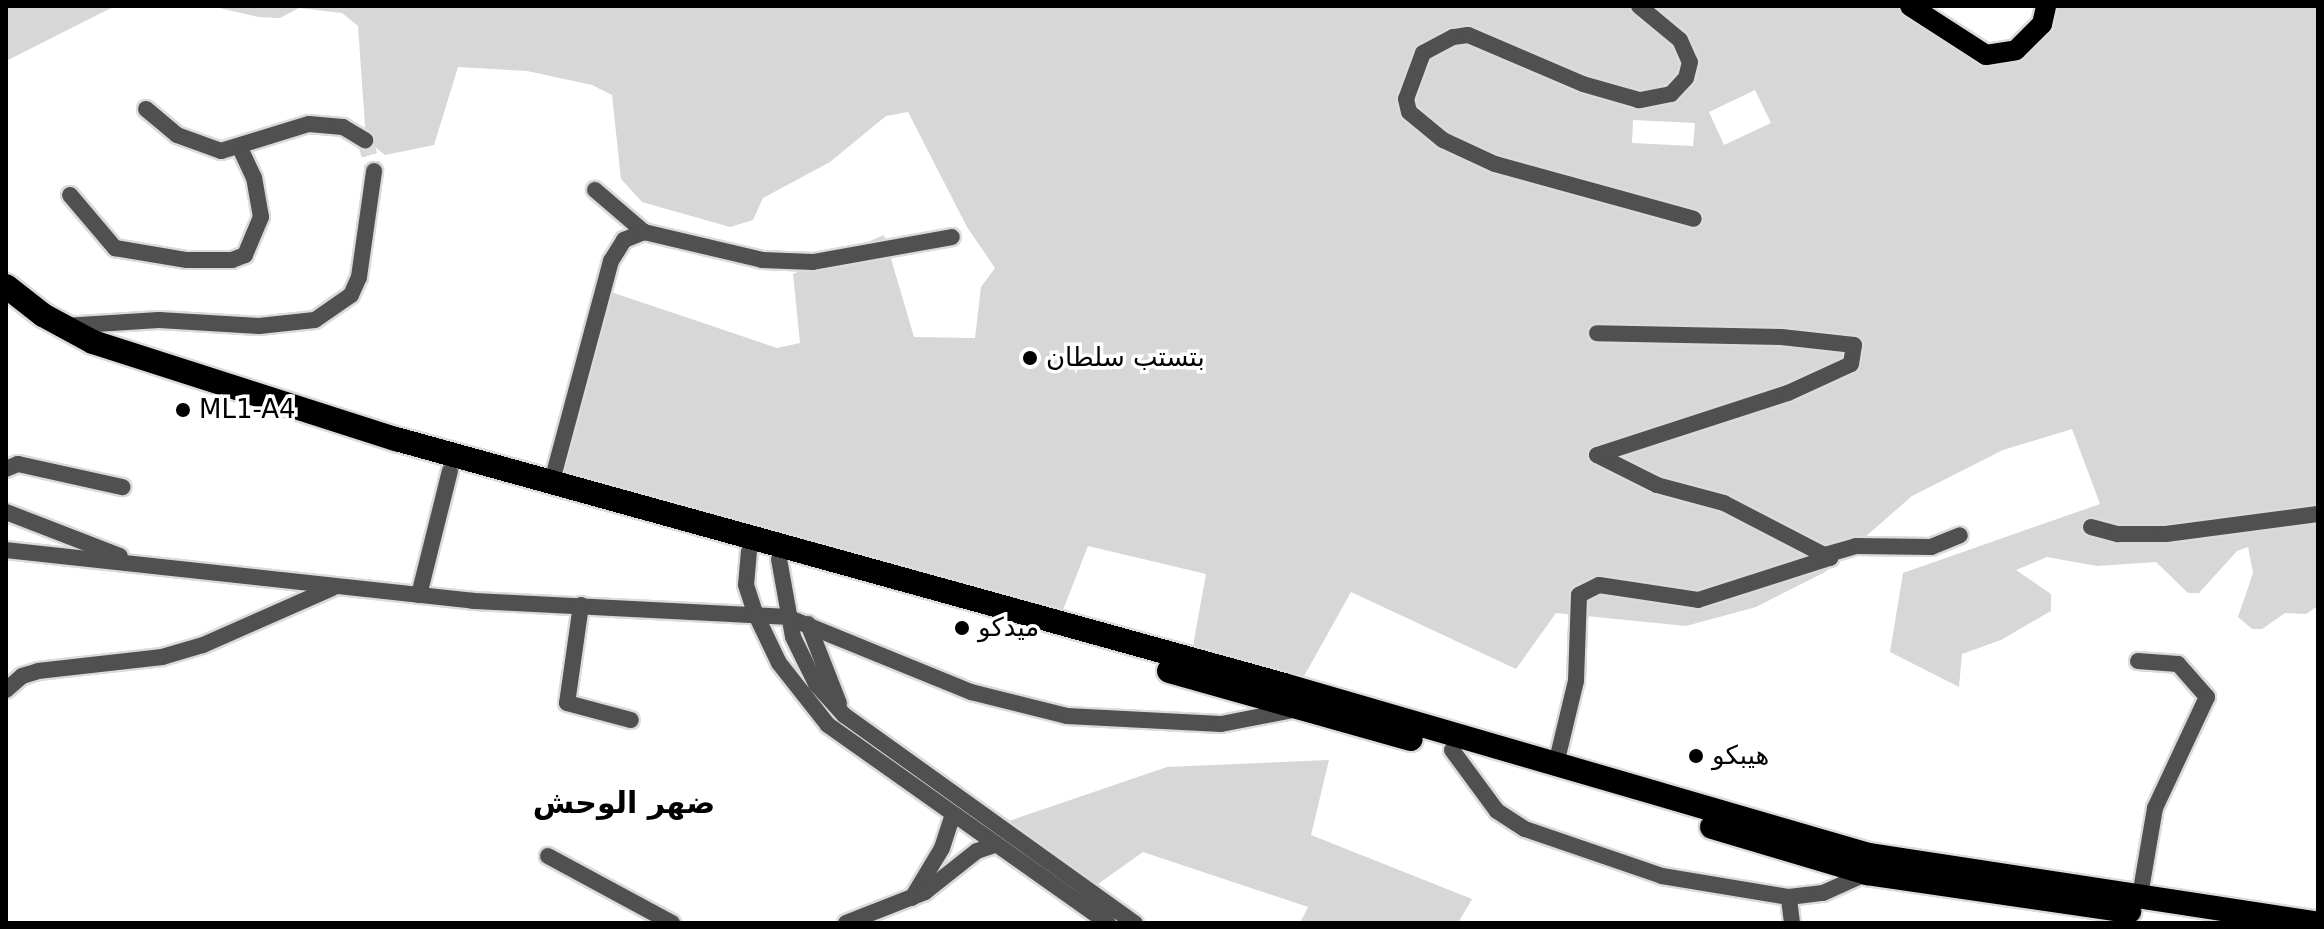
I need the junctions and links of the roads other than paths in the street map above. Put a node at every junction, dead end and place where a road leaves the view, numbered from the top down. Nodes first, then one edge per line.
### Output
1 (1639, 6) edge
2 (1910, 6) edge
3 (2046, 6) edge
4 (146, 109) dead end
5 (365, 140) dead end
6 (240, 148) junction
7 (374, 171) tunnel mouth
8 (595, 190) dead end
9 (70, 195) dead end
10 (1694, 219) dead end
11 (644, 232) junction
12 (952, 237) dead end
13 (6, 286) edge
14 (6, 300) edge
15 (62, 327) junction
16 (1597, 333) dead end
17 (6, 469) edge
18 (450, 471) junction
19 (552, 481) junction
20 (122, 487) dead end
21 (6, 512) edge
22 (2318, 514) edge
23 (2091, 527) dead end
24 (1960, 535) dead end
25 (6, 550) edge
26 (749, 551) junction
27 (1825, 555) junction
28 (779, 559) junction
29 (131, 560) junction
30 (332, 588) junction
31 (419, 595) junction
32 (581, 605) junction
33 (756, 615) junction
34 (787, 617) junction
35 (808, 624) junction
36 (2138, 661) dead end
37 (6, 690) edge
38 (1300, 709) junction
39 (844, 715) junction
40 (631, 720) dead end
41 (1452, 750) junction
42 (1556, 764) junction
43 (1645, 798) junction
44 (953, 815) junction
45 (994, 845) junction
46 (548, 856) dead end
47 (1867, 873) junction
48 (2140, 896) junction
49 (1789, 897) junction
50 (912, 898) junction
51 (2097, 898) junction
52 (672, 923) edge
53 (846, 923) edge
54 (1108, 923) edge
55 (1135, 923) edge
56 (1792, 923) edge
57 (2205, 923) edge
58 (2314, 923) edge

1 - 10 street
2 - 3 main road
4 - 6 street
5 - 6 street
6 - 9 street
7 - 15 street
8 - 11 street
11 - 12 street
11 - 19 street
13 - 15 highway
14 - 18 highway
15 - 19 highway
16 - 27 street
17 - 20 street
18 - 26 highway
18 - 31 street
19 - 42 highway
21 - 29 street
22 - 23 street
24 - 27 street
25 - 29 street
26 - 28 highway
26 - 33 street
27 - 42 street
28 - 34 street
28 - 38 highway
29 - 30 street
30 - 31 street
30 - 37 street
31 - 32 street
32 - 33 street
32 - 40 street
33 - 34 street
33 - 44 street
34 - 35 street
34 - 39 street
35 - 38 street
35 - 39 street
36 - 48 street
38 - 41 highway
39 - 55 street
41 - 43 highway
41 - 49 street
42 - 43 highway
43 - 47 highway
43 - 51 highway
44 - 45 street
44 - 50 street
45 - 50 street
45 - 54 street
46 - 52 street
47 - 49 street
47 - 51 highway
48 - 51 highway
48 - 58 highway
49 - 56 street
50 - 53 street
51 - 57 highway

